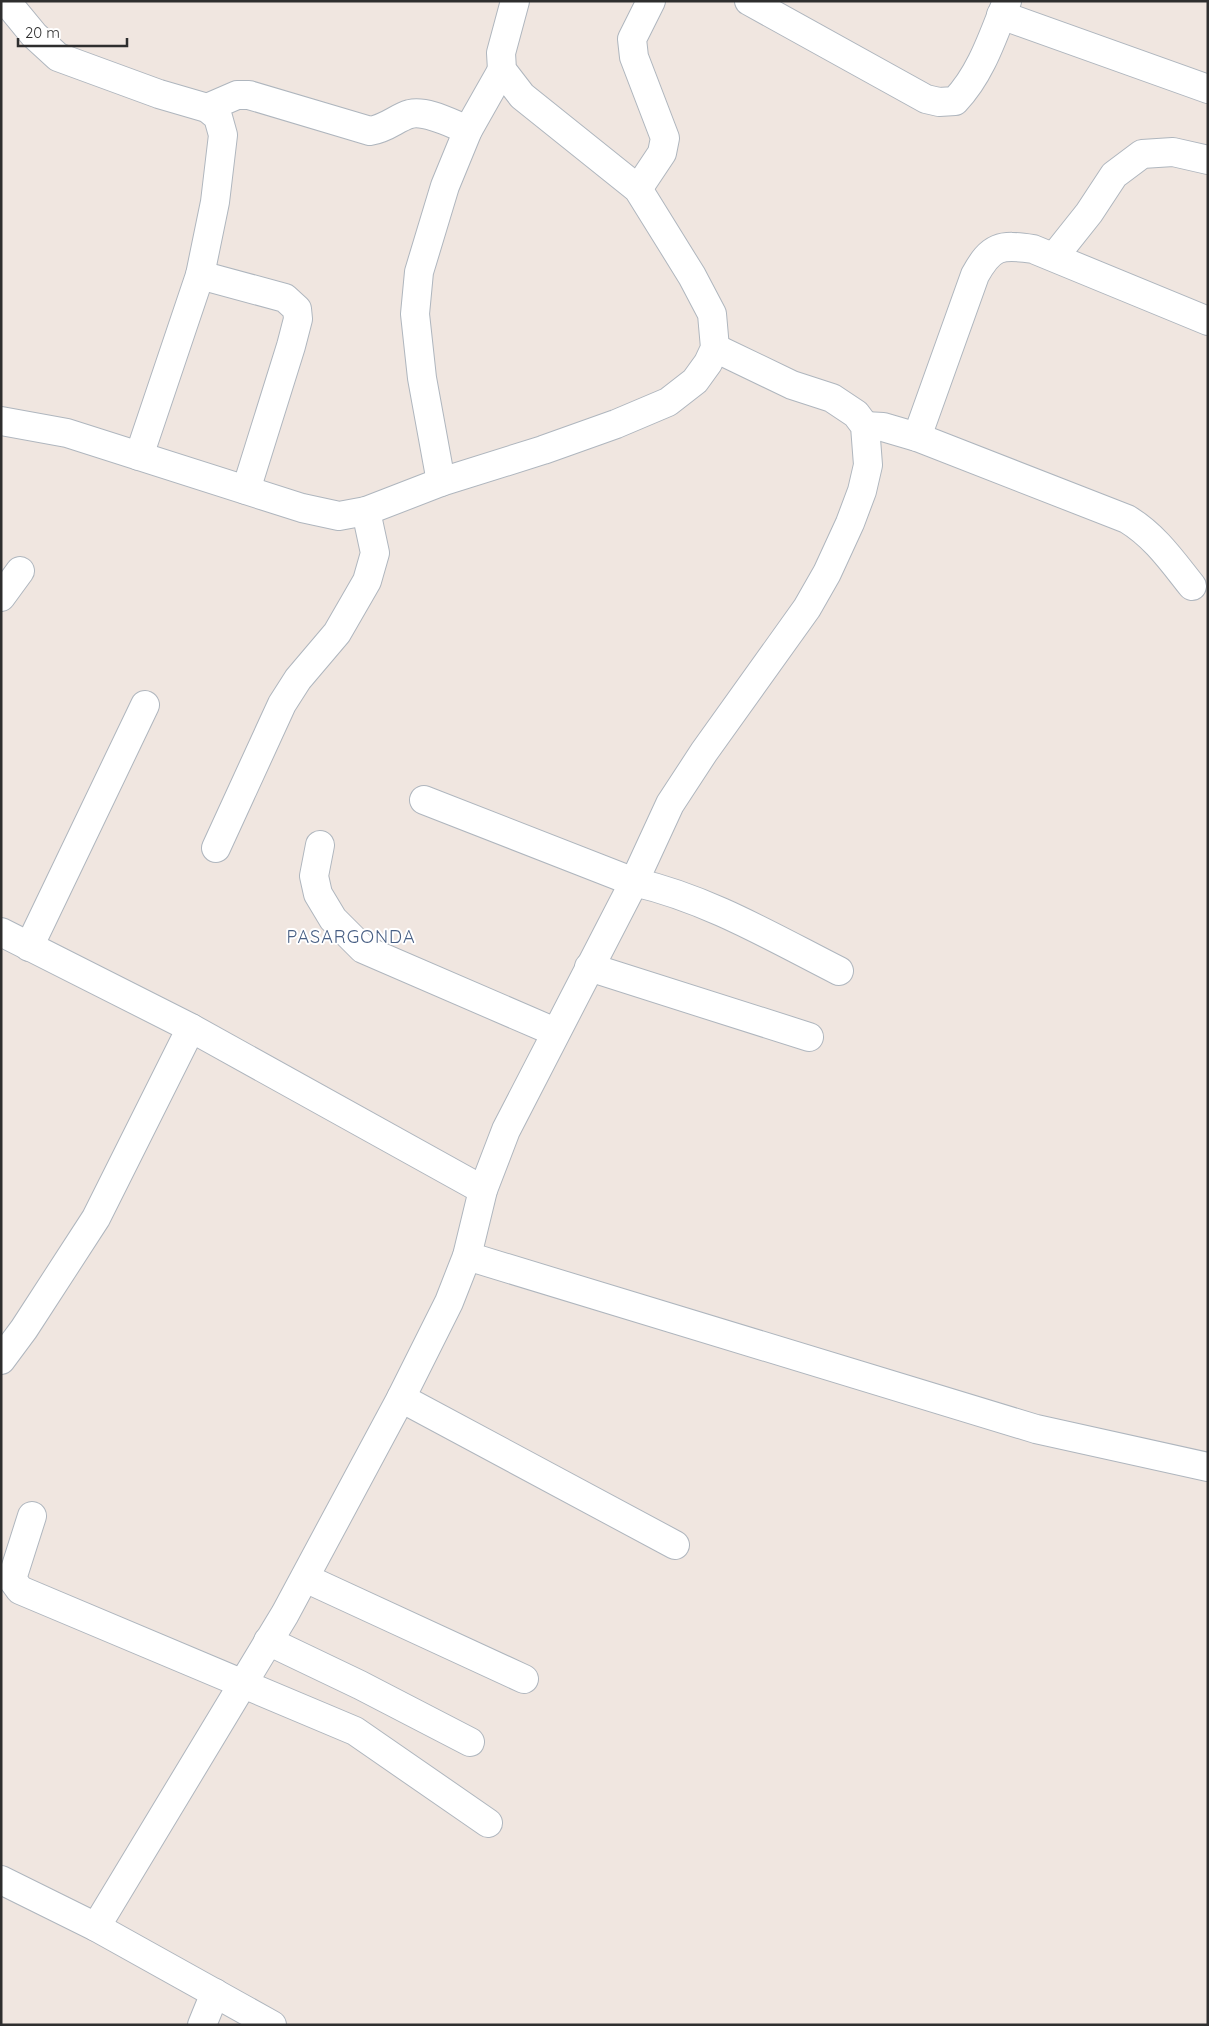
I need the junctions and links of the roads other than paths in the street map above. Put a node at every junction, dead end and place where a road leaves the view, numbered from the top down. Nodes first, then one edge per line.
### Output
1 (6, 1) edge
2 (515, 1) edge
3 (651, 1) edge
4 (760, 4) edge
5 (1004, 8) edge
6 (502, 70) junction
7 (1208, 89) edge
8 (206, 108) junction
9 (468, 130) junction
10 (1208, 160) edge
11 (638, 189) junction
12 (1054, 257) junction
13 (200, 275) junction
14 (1208, 321) edge
15 (715, 348) junction
16 (1, 422) edge
17 (865, 426) junction
18 (917, 437) junction
19 (139, 456) junction
20 (441, 482) junction
21 (246, 490) junction
22 (366, 511) junction
23 (20, 571) dead end
24 (1192, 586) dead end
25 (1, 597) edge
26 (145, 705) dead end
27 (424, 800) dead end
28 (320, 845) dead end
29 (216, 848) dead end
30 (634, 882) junction
31 (1, 932) edge
32 (29, 947) junction
33 (589, 967) junction
34 (839, 971) dead end
35 (191, 1028) junction
36 (556, 1032) junction
37 (809, 1037) dead end
38 (483, 1190) junction
39 (467, 1256) junction
40 (1, 1360) edge
41 (402, 1398) junction
42 (1208, 1467) edge
43 (32, 1516) dead end
44 (675, 1545) dead end
45 (305, 1578) junction
46 (268, 1641) junction
47 (524, 1679) dead end
48 (242, 1685) junction
49 (470, 1742) dead end
50 (488, 1823) dead end
51 (1, 1880) edge
52 (96, 1927) junction
53 (215, 1993) junction
54 (202, 2025) edge
55 (272, 2025) edge

1 - 8 street
2 - 6 street
3 - 11 street
4 - 5 street
5 - 7 street
6 - 9 street
6 - 11 street
8 - 9 street
8 - 13 street
9 - 20 street
10 - 12 street
11 - 15 street
12 - 14 street
12 - 18 street
13 - 19 street
13 - 21 street
15 - 17 street
15 - 20 street
16 - 19 street
17 - 18 street
17 - 30 street
18 - 24 street
19 - 21 street
20 - 22 street
21 - 22 street
22 - 29 street
23 - 25 street
26 - 32 street
27 - 30 street
28 - 36 street
30 - 33 street
30 - 34 street
31 - 32 street
32 - 35 street
33 - 36 street
33 - 37 street
35 - 38 street
35 - 40 street
36 - 38 street
38 - 39 street
39 - 41 street
39 - 42 street
41 - 44 street
41 - 45 street
43 - 48 street
45 - 46 street
45 - 47 street
46 - 48 street
46 - 49 street
48 - 50 street
48 - 52 street
51 - 52 street
52 - 53 street
53 - 54 street
53 - 55 street

